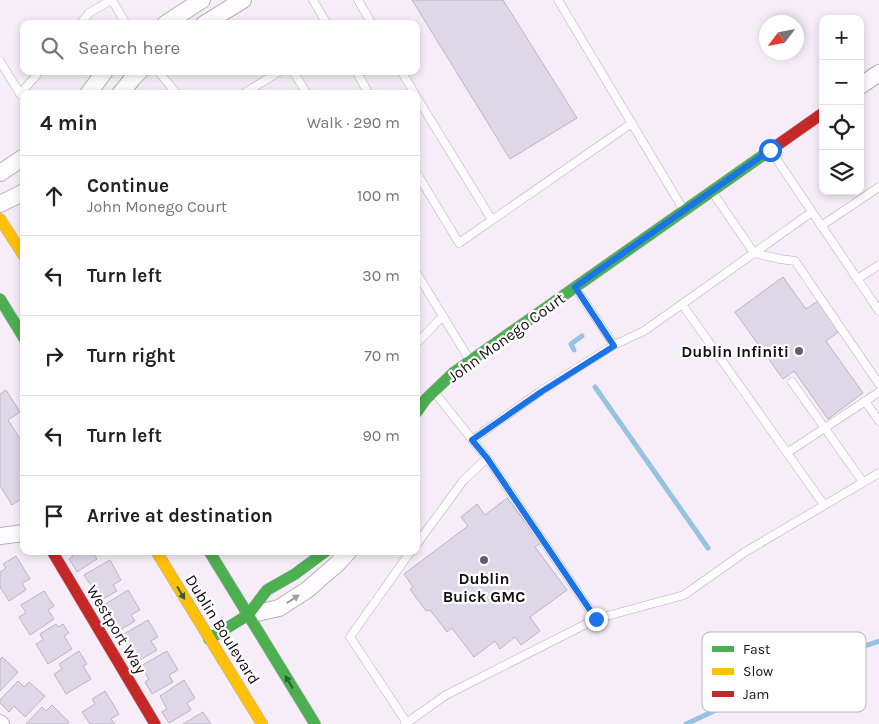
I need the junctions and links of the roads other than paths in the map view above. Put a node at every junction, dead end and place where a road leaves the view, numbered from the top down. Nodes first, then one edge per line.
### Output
1 (111, 0) edge
2 (202, 0) edge
3 (243, 0) edge
4 (313, 0) edge
5 (358, 0) edge
6 (558, 0) edge
7 (84, 20) edge
8 (124, 20) edge
9 (171, 20) edge
10 (210, 20) edge
11 (325, 20) edge
12 (370, 20) edge
13 (0, 61) edge
14 (879, 73) edge
15 (37, 75) edge
16 (101, 75) edge
17 (136, 75) edge
18 (161, 75) edge
19 (274, 75) edge
20 (295, 75) edge
21 (358, 75) edge
22 (404, 75) edge
23 (864, 83) edge
24 (23, 90) edge
25 (91, 90) edge
26 (123, 90) edge
27 (174, 90) edge
28 (249, 90) edge
29 (305, 90) edge
30 (367, 90) edge
31 (413, 90) edge
32 (20, 94) edge
33 (420, 102) edge
34 (819, 116) edge
35 (632, 123) junction
36 (770, 150) junction
37 (20, 160) edge
38 (0, 173) edge
39 (420, 179) edge
40 (879, 187) edge
41 (712, 190) junction
42 (20, 194) edge
43 (0, 204) edge
44 (684, 210) junction
45 (812, 212) junction
46 (0, 219) edge
47 (492, 220) junction
48 (822, 226) junction
49 (20, 250) edge
50 (754, 252) junction
51 (879, 265) edge
52 (420, 279) edge
53 (858, 279) junction
54 (575, 287) junction
55 (0, 299) edge
56 (682, 304) junction
57 (879, 311) edge
58 (443, 316) junction
59 (20, 332) edge
60 (420, 340) edge
61 (614, 346) junction
62 (470, 360) junction
63 (792, 382) dead end
64 (879, 384) edge
65 (434, 392) junction
66 (879, 392) edge
67 (865, 402) junction
68 (420, 407) edge
69 (879, 422) edge
70 (825, 428) junction
71 (472, 440) junction
72 (787, 453) junction
73 (487, 458) junction
74 (879, 473) edge
75 (863, 482) junction
76 (824, 506) junction
77 (20, 534) edge
78 (0, 536) edge
79 (420, 539) edge
80 (54, 555) edge
81 (158, 555) edge
82 (211, 555) edge
83 (321, 555) edge
84 (346, 555) edge
85 (408, 555) edge
86 (248, 615) junction
87 (596, 619) junction
88 (210, 639) junction
89 (406, 723) edge
90 (155, 724) edge
91 (262, 724) edge
92 (315, 724) edge

1 - 7 lane
1 - 8 lane
2 - 9 street
3 - 10 street
4 - 11 lane
5 - 12 lane
6 - 35 lane
13 - 32 lane
14 - 23 street
15 - 24 lane
16 - 25 street
17 - 26 street
18 - 27 lane
19 - 28 lane
20 - 29 lane
21 - 30 lane
22 - 31 lane
33 - 47 lane
34 - 36 street, John Monego Court
35 - 44 lane
35 - 47 lane
36 - 41 street, John Monego Court
36 - 45 lane
37 - 38 street
39 - 47 lane
40 - 48 lane
41 - 44 street, John Monego Court
41 - 50 lane
42 - 43 street
44 - 54 street, John Monego Court
45 - 48 lane
45 - 50 lane
46 - 49 street
48 - 53 lane
50 - 56 lane
50 - 64 lane
51 - 53 lane
52 - 58 lane
53 - 57 lane
54 - 61 lane
54 - 62 street, John Monego Court
55 - 59 street
56 - 61 lane
56 - 72 lane
58 - 60 lane
58 - 62 lane
61 - 71 lane
62 - 65 street, John Monego Court
63 - 70 lane
65 - 68 street, John Monego Court
65 - 71 lane
66 - 67 lane
67 - 69 lane
67 - 70 lane
70 - 72 lane
70 - 75 lane
71 - 73 lane
72 - 76 lane
73 - 79 lane
73 - 87 lane
74 - 75 lane
75 - 76 lane
76 - 87 lane
77 - 78 street
80 - 90 street, Westport Way
81 -> 88 street, Dublin Boulevard
82 - 86 street, Dublin Boulevard
83 - 86 street
86 -> 84 street
85 - 89 lane
86 - 88 street
92 -> 86 street, Dublin Boulevard
87 - 89 lane
88 - 91 street, Dublin Boulevard

